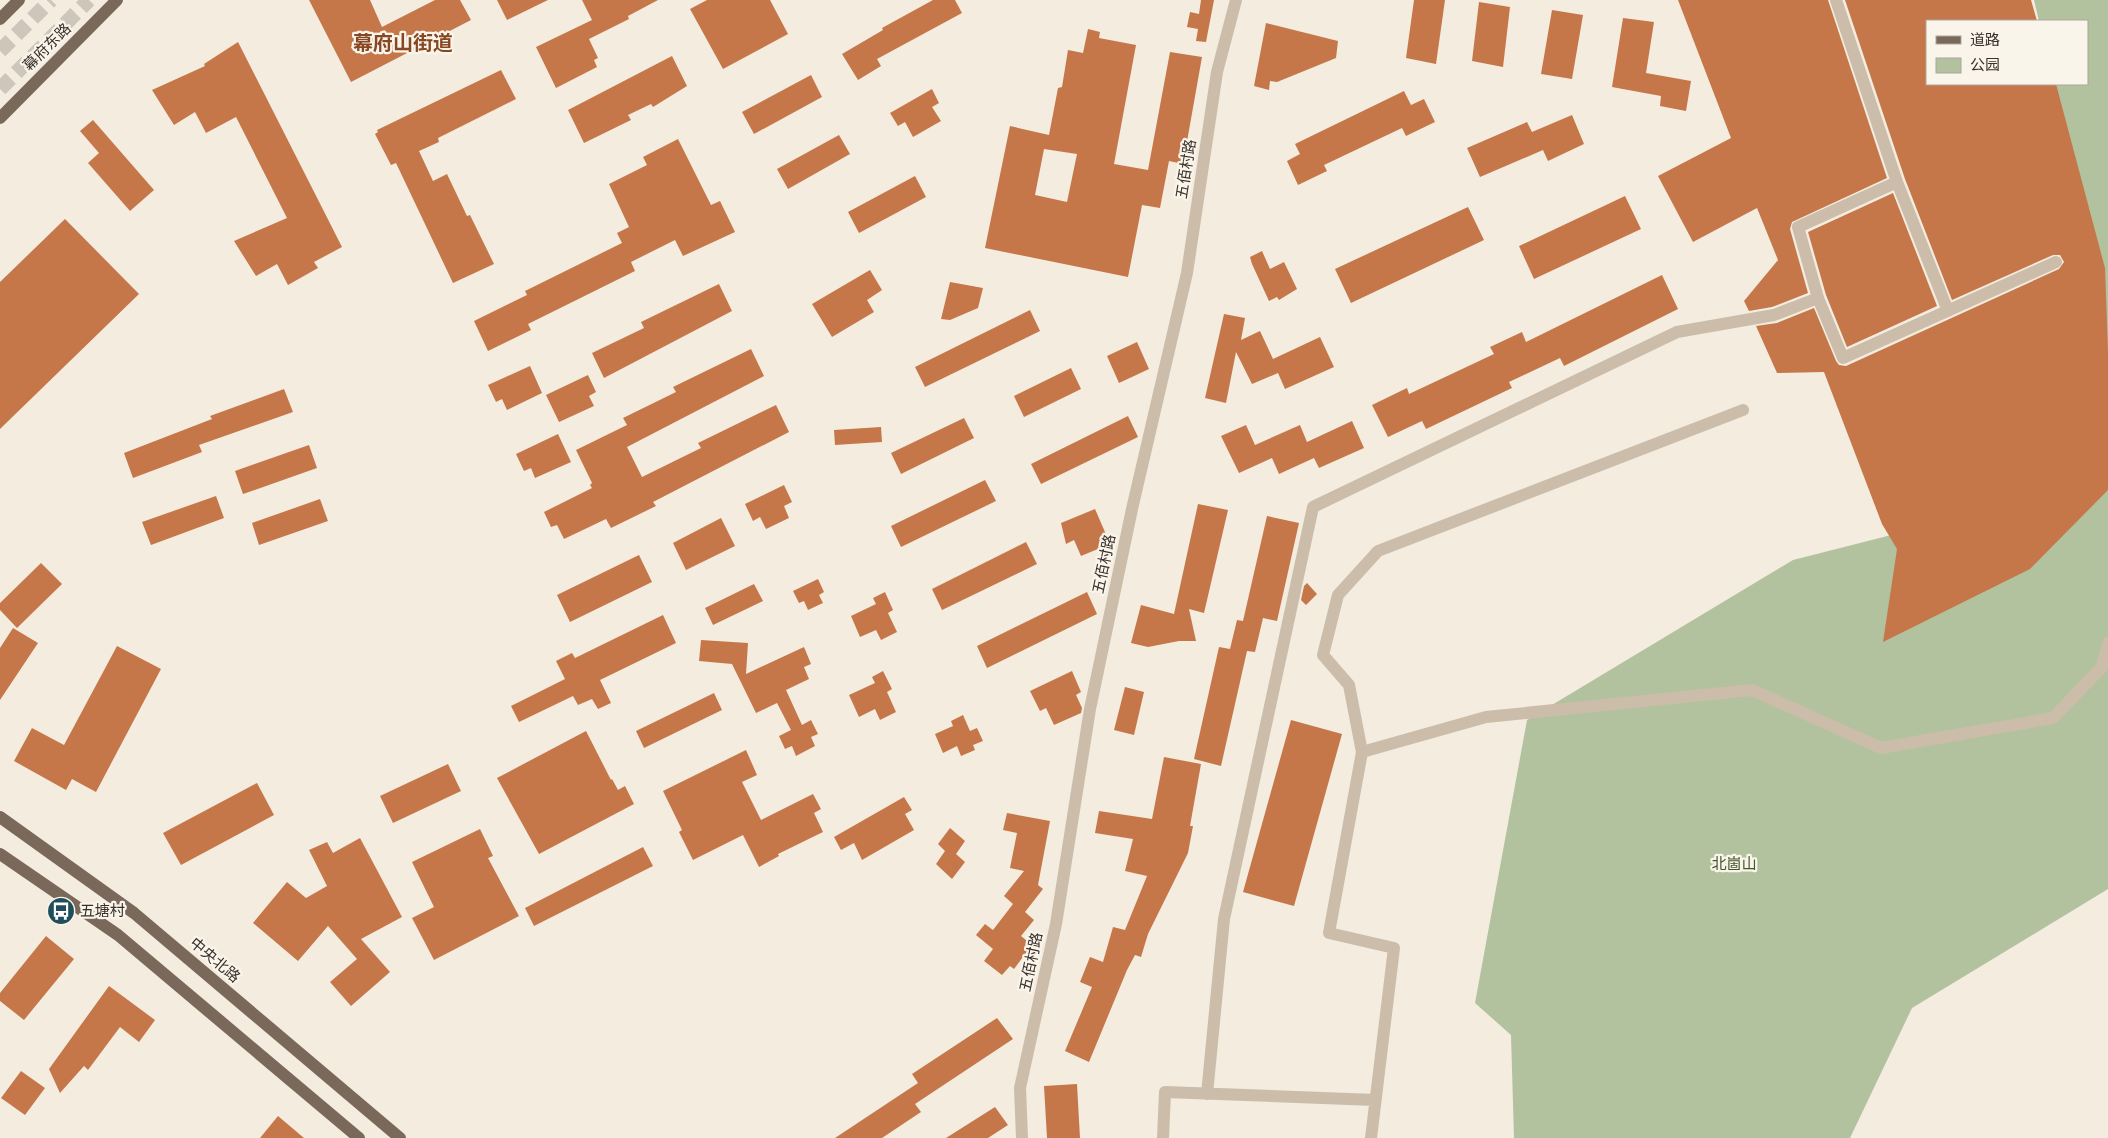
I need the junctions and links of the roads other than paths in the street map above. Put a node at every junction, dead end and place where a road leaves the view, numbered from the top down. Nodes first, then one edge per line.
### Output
1 (19, 0) edge
2 (117, 0) edge
3 (1236, 0) edge
4 (1836, 0) edge
5 (0, 19) edge
6 (0, 118) edge
7 (1897, 182) junction
8 (2056, 262) dead end
9 (1818, 298) junction
10 (1948, 311) junction
11 (1743, 410) dead end
12 (2108, 643) edge
13 (1362, 752) junction
14 (0, 817) edge
15 (0, 854) edge
16 (1207, 1094) junction
17 (1375, 1100) junction
18 (358, 1138) edge
19 (400, 1138) edge
20 (1022, 1138) edge
21 (1163, 1138) edge
22 (1370, 1138) edge

1 - 5 main road
2 - 6 main road, 幕府东路
3 - 20 street, 五佰村路
4 - 7 street
7 - 9 street
7 - 10 street
8 - 10 street
9 - 10 street
9 - 16 street
11 - 13 street
12 - 13 street
13 - 17 street
14 - 19 main road, 中央北路
15 - 18 main road
16 - 17 street
16 - 21 street
17 - 22 street

